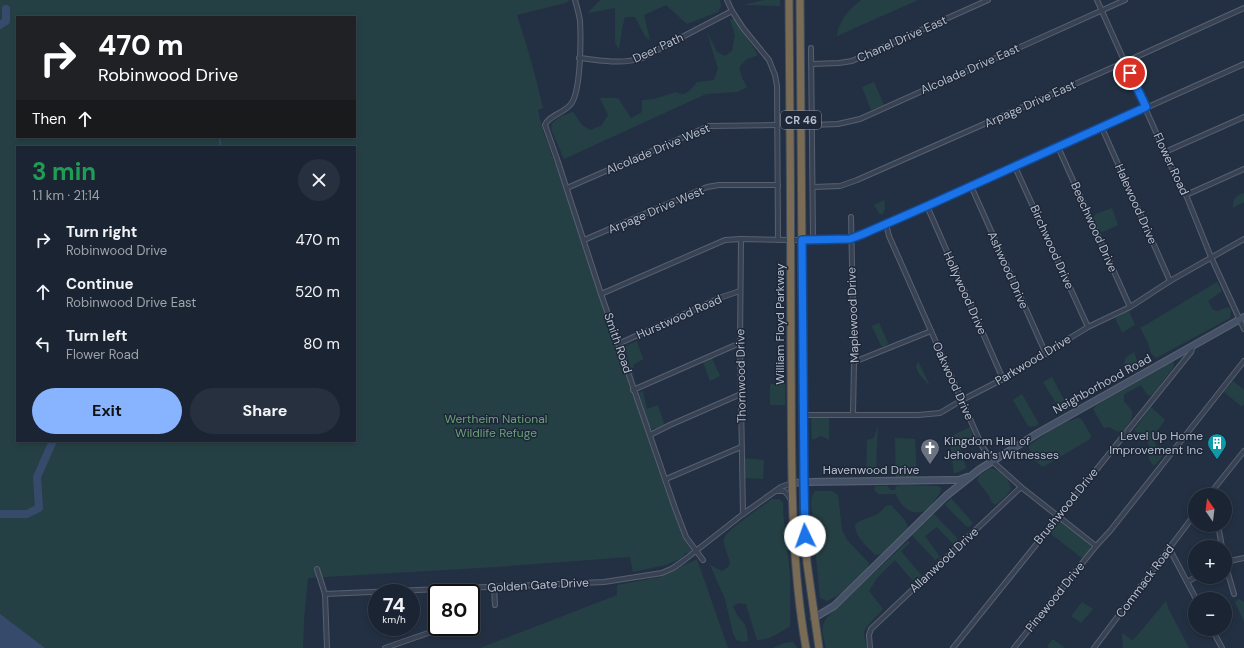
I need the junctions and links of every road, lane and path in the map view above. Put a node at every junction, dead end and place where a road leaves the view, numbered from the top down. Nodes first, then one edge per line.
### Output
1 (575, 0) edge
2 (727, 0) edge
3 (789, 0) edge
4 (800, 0) edge
5 (988, 0) edge
6 (1097, 0) edge
7 (1125, 0) edge
8 (1244, 8) edge
9 (1101, 10) junction
10 (732, 11) junction
11 (811, 48) dead end
12 (579, 58) junction
13 (1125, 62) junction
14 (812, 64) junction
15 (1244, 64) edge
16 (1146, 107) junction
17 (1244, 117) edge
18 (777, 125) junction
19 (812, 125) junction
20 (1102, 128) junction
21 (1058, 147) junction
22 (1165, 152) junction
23 (1015, 166) junction
24 (1244, 169) edge
25 (778, 185) junction
26 (971, 186) junction
27 (813, 187) junction
28 (567, 188) junction
29 (1186, 195) junction
30 (927, 206) junction
31 (851, 217) dead end
32 (886, 224) junction
33 (1244, 238) edge
34 (741, 239) junction
35 (813, 239) junction
36 (850, 239) junction
37 (584, 240) junction
38 (778, 240) junction
39 (791, 240) junction
40 (802, 240) junction
41 (1211, 257) junction
42 (1170, 281) junction
43 (740, 291) junction
44 (601, 294) junction
45 (1130, 307) junction
46 (1242, 318) edge
47 (1088, 327) junction
48 (1244, 329) edge
49 (931, 331) junction
50 (740, 343) junction
51 (618, 344) junction
52 (1193, 345) junction
53 (1046, 354) junction
54 (1244, 361) edge
55 (854, 362) junction
56 (1003, 379) junction
57 (634, 390) junction
58 (741, 394) junction
59 (962, 400) junction
60 (853, 414) junction
61 (803, 415) junction
62 (650, 435) junction
63 (742, 447) junction
64 (1244, 451) edge
65 (992, 461) junction
66 (973, 475) junction
67 (666, 479) junction
68 (952, 480) junction
69 (804, 482) junction
70 (792, 483) junction
71 (1021, 487) junction
72 (1215, 488) edge
73 (774, 492) junction
74 (946, 496) junction
75 (793, 504) junction
76 (743, 514) junction
77 (1059, 516) junction
78 (1188, 524) edge
79 (1096, 546) junction
80 (1170, 548) junction
81 (696, 551) junction
82 (1244, 558) edge
83 (703, 560) dead end
84 (1232, 561) edge
85 (317, 570) dead end
86 (1187, 582) joint
87 (1231, 584) edge
88 (494, 587) junction
89 (480, 588) edge
90 (428, 591) edge
91 (1192, 592) edge
92 (325, 594) junction
93 (1234, 594) dead end
94 (495, 605) dead end
95 (814, 618) junction
96 (428, 633) edge
97 (1216, 636) edge
98 (327, 648) edge
99 (385, 648) edge
100 (806, 648) edge
101 (819, 648) edge
102 (870, 648) edge
103 (953, 648) edge
104 (1014, 648) edge
105 (1094, 648) edge
106 (1222, 648) edge

1 - 12 street
2 - 10 street
3 - 39 highway, William Floyd Parkway / CR 46
4 - 40 highway, William Floyd Parkway / CR 46
5 - 14 street, Chanel Drive East
6 - 9 street, Flower Road
7 - 9 street, Alcolade Drive East
8 - 13 street, Arpage Drive East
9 - 13 street, Flower Road
9 - 19 street, Alcolade Drive East
10 - 12 street, Deer Path
10 - 18 street
11 - 14 street
12 - 28 street, Smith Road
13 - 16 street, Flower Road
13 - 27 street, Arpage Drive East
14 - 19 street
15 - 16 street
16 - 20 street
16 - 22 street, Flower Road
17 - 22 street
18 - 25 street
18 - 28 street, Alcolade Drive West
19 - 27 street
20 - 21 street
20 - 42 street, Halewood Drive
21 - 23 street
21 - 45 street, Beechwood Drive
22 - 29 street, Flower Road
23 - 26 street
23 - 47 street, Birchwood Drive
24 - 29 street
25 - 37 street, Arpage Drive West
25 - 38 street
26 - 30 street
26 - 53 street, Ashwood Drive
27 - 35 street
28 - 37 street, Smith Road
29 - 41 street, Flower Road
30 - 32 street
30 - 56 street, Hollywood Drive
31 - 36 street, Maplewood Drive
32 - 36 street
32 - 49 street, Oakwood Drive
33 - 41 street, Parkwood Drive
34 - 38 street
34 - 43 street, Thornwood Drive
34 - 44 street
35 - 36 street
35 - 40 street
36 - 55 street, Maplewood Drive
37 - 44 street, Smith Road
38 - 39 street
39 - 40 street
39 - 70 highway, William Floyd Parkway / CR 46
40 - 61 highway, William Floyd Parkway / CR 46
41 - 42 street, Parkwood Drive
41 - 46 street, Flower Road
42 - 45 street, Parkwood Drive
43 - 50 street, Thornwood Drive
43 - 51 street, Hurstwood Road
44 - 51 street, Smith Road
45 - 47 street, Parkwood Drive
46 - 48 street, Flower Road
46 - 52 main road, Neighborhood Road
47 - 53 street, Parkwood Drive
49 - 55 street
49 - 59 street, Oakwood Drive
50 - 57 street
50 - 58 street, Thornwood Drive
51 - 57 street, Smith Road
52 - 65 main road, Neighborhood Road
52 - 77 street, Brushwood Drive
53 - 56 street, Parkwood Drive
54 - 79 street
55 - 60 street, Maplewood Drive
56 - 59 street, Parkwood Drive
57 - 62 street, Smith Road
58 - 62 street
58 - 63 street, Thornwood Drive
59 - 60 street, Parkwood Drive
59 - 65 street, Oakwood Drive
60 - 61 street, Parkwood Drive
61 - 69 highway, William Floyd Parkway / CR 46
62 - 67 street, Smith Road
63 - 67 street
63 - 76 street, Thornwood Drive
64 - 72 street
65 - 66 main road, Neighborhood Road
65 - 71 street, Oakwood Drive
66 - 68 main road, Havenwood Drive
66 - 74 main road, Neighborhood Road
67 - 81 street, Smith Road
68 - 69 main road, Havenwood Drive
68 - 74 main road
69 - 70 main road, Havenwood Drive
69 - 95 highway, William Floyd Parkway / CR 46
70 - 73 street, Havenwood Drive
70 - 75 highway, William Floyd Parkway / CR 46
71 - 77 street, Oakwood Drive
71 - 102 street, Allanwood Drive
73 - 75 street
73 - 76 street, Havenwood Drive
74 - 95 main road, Neighborhood Road
75 - 100 highway, William Floyd Parkway / CR 46
76 - 81 street, Havenwood Drive
77 - 79 street, Oakwood Drive
77 - 103 street, Brushwood Drive
78 - 80 street, Commack Road
79 - 104 street, Pinewood Drive
80 - 86 street
80 - 105 street, Commack Road
81 - 83 street, Smith Road
81 - 88 street, Golden Gate Drive
82 - 84 street
85 - 92 street
86 - 91 street
87 - 93 street
88 - 89 street, Golden Gate Drive
88 - 94 street
90 - 92 street, Golden Gate Drive
92 - 98 street
95 - 101 highway, William Floyd Parkway / CR 46
96 - 99 street
97 - 106 street

